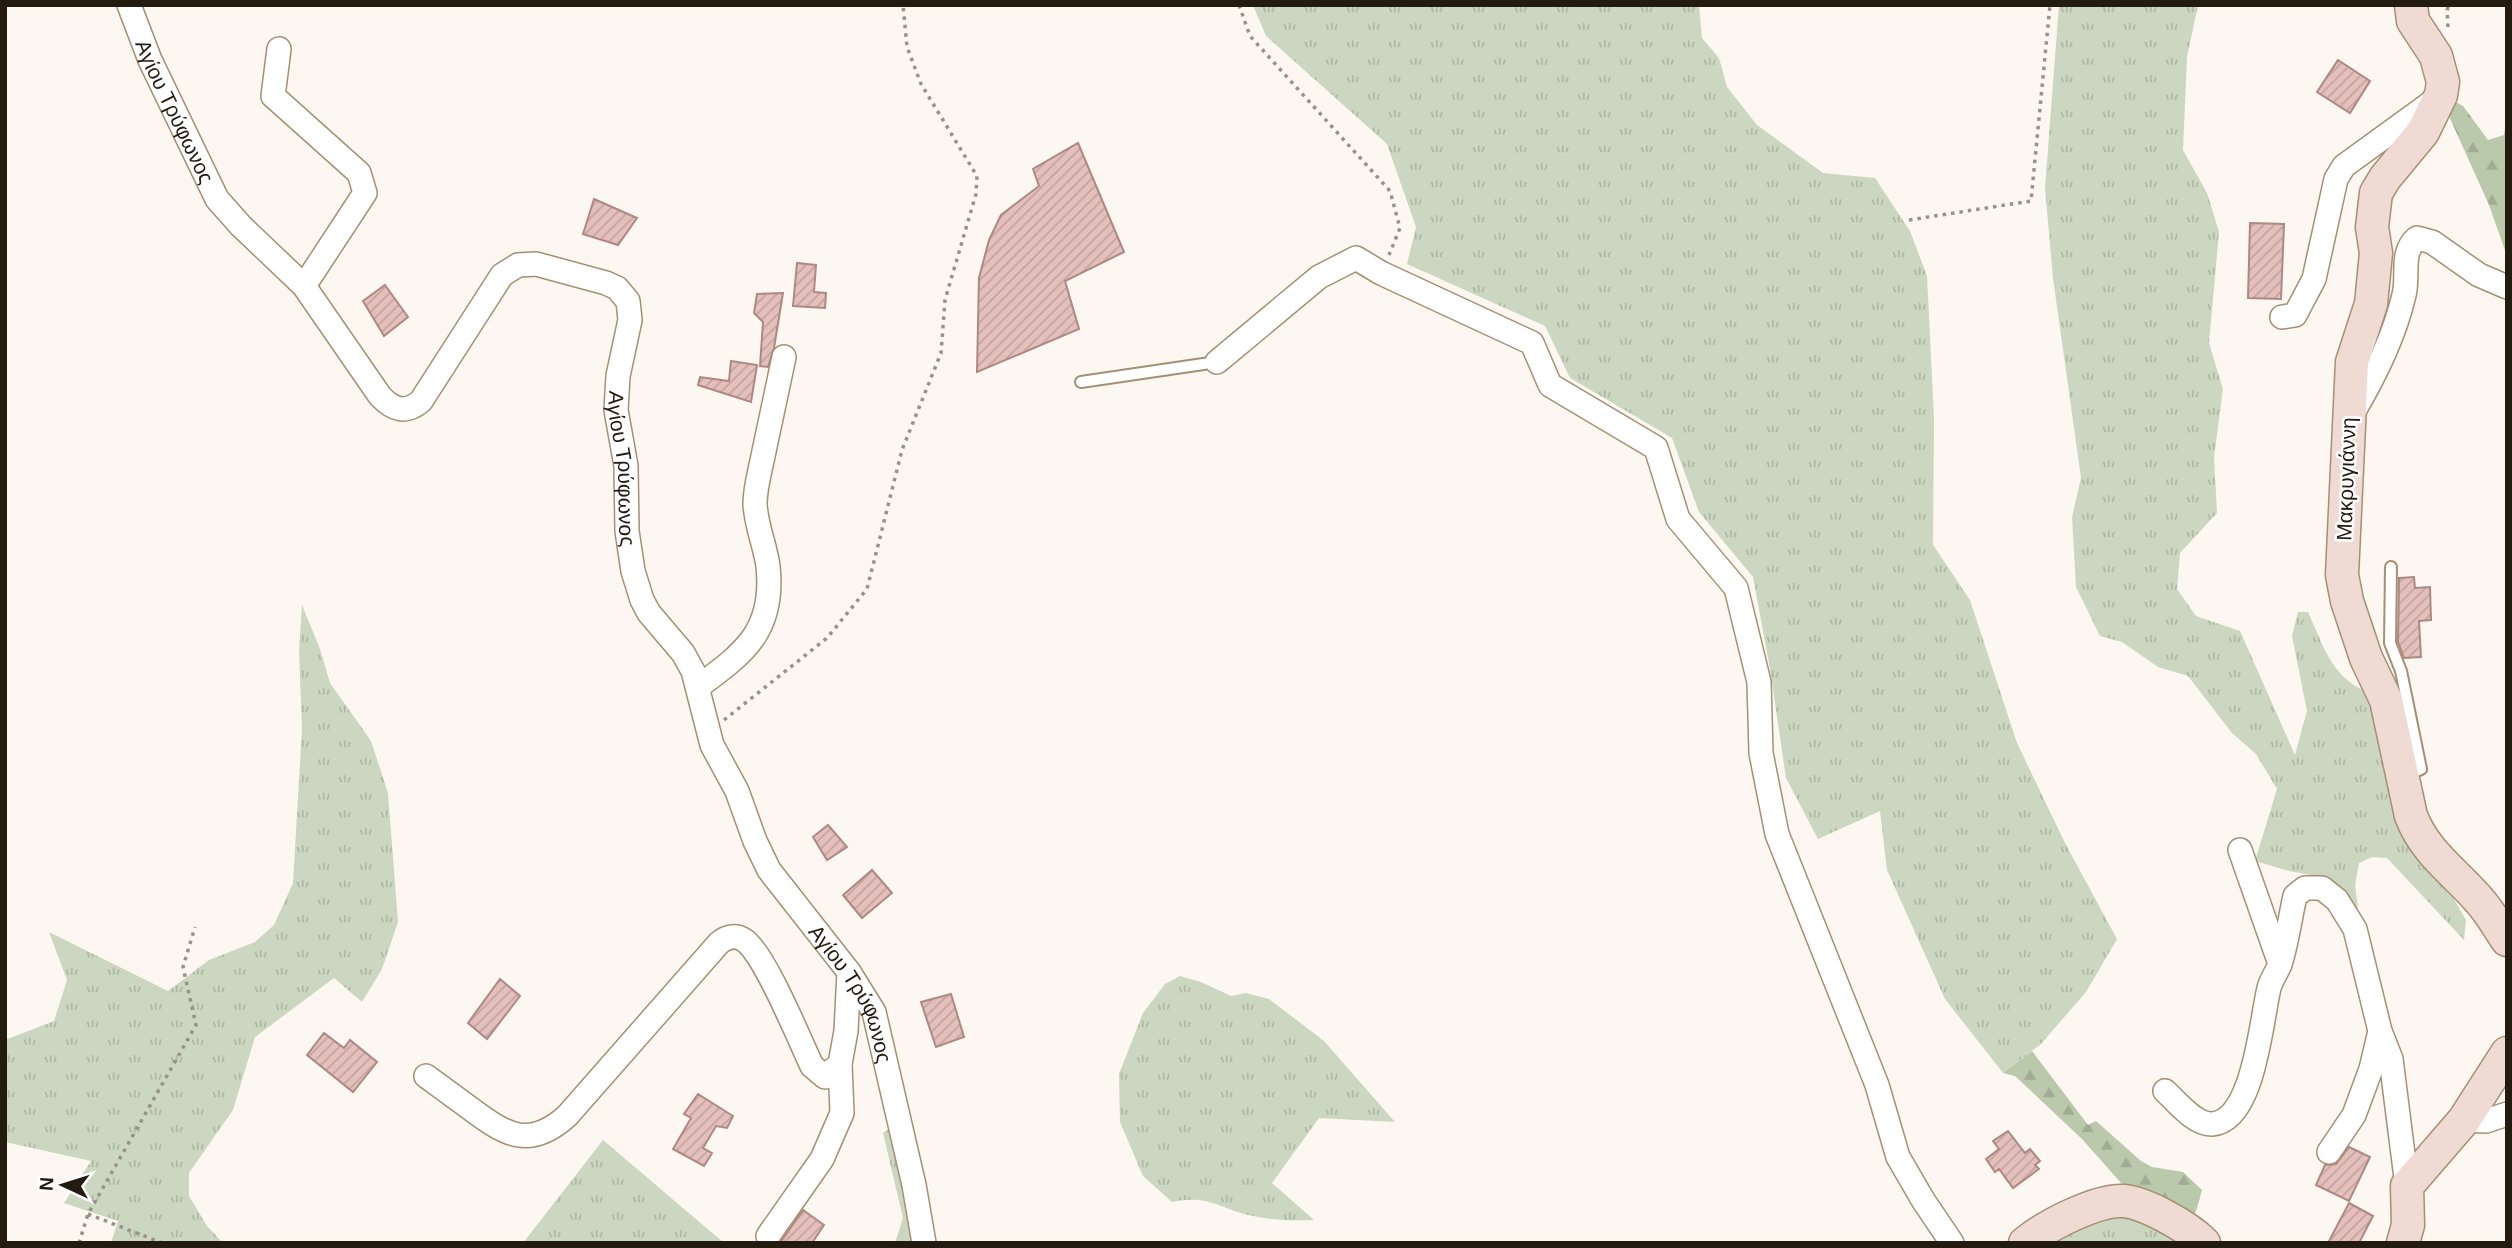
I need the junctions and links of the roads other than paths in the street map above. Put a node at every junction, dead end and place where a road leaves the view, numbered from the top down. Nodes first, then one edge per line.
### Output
1 (129, 5) edge
2 (2411, 5) edge
3 (279, 49) dead end
4 (2441, 95) junction
5 (303, 286) junction
6 (2507, 287) edge
7 (2282, 317) dead end
8 (784, 357) dead end
9 (1217, 362) joint
10 (1081, 382) dead end
11 (2349, 418) junction
12 (2391, 567) dead end
13 (698, 687) junction
14 (2404, 778) junction
15 (2240, 850) dead end
16 (2507, 940) edge
17 (2280, 964) junction
18 (849, 972) junction
19 (2380, 1031) junction
20 (2507, 1053) edge
21 (840, 1063) junction
22 (426, 1076) dead end
23 (2165, 1091) dead end
24 (2507, 1114) edge
25 (2464, 1120) junction
26 (2329, 1152) dead end
27 (2407, 1186) junction
28 (768, 1236) dead end
29 (924, 1243) edge
30 (1952, 1243) edge
31 (2025, 1243) edge
32 (2204, 1243) edge
33 (2403, 1243) edge

1 - 5 street, Αγίου Τρύφωνος
2 - 4 street
3 - 5 street
4 - 7 street
4 - 11 street, Μακρυγιάννη
5 - 13 street, Αγίου Τρύφωνος
6 - 11 street
8 - 13 street
9 - 10 lane
9 - 30 street
11 - 14 street, Μακρυγιάννη
12 - 14 lane
13 - 18 street, Αγίου Τρύφωνος
14 - 16 street, Μακρυγιάννη
15 - 17 street
17 - 19 street
17 - 23 street
18 - 21 street
18 - 29 street, Αγίου Τρύφωνος
19 - 26 street
19 - 27 street
20 - 25 street
21 - 22 street
21 - 28 street
24 - 25 street
25 - 27 street
27 - 33 street
31 - 32 street

